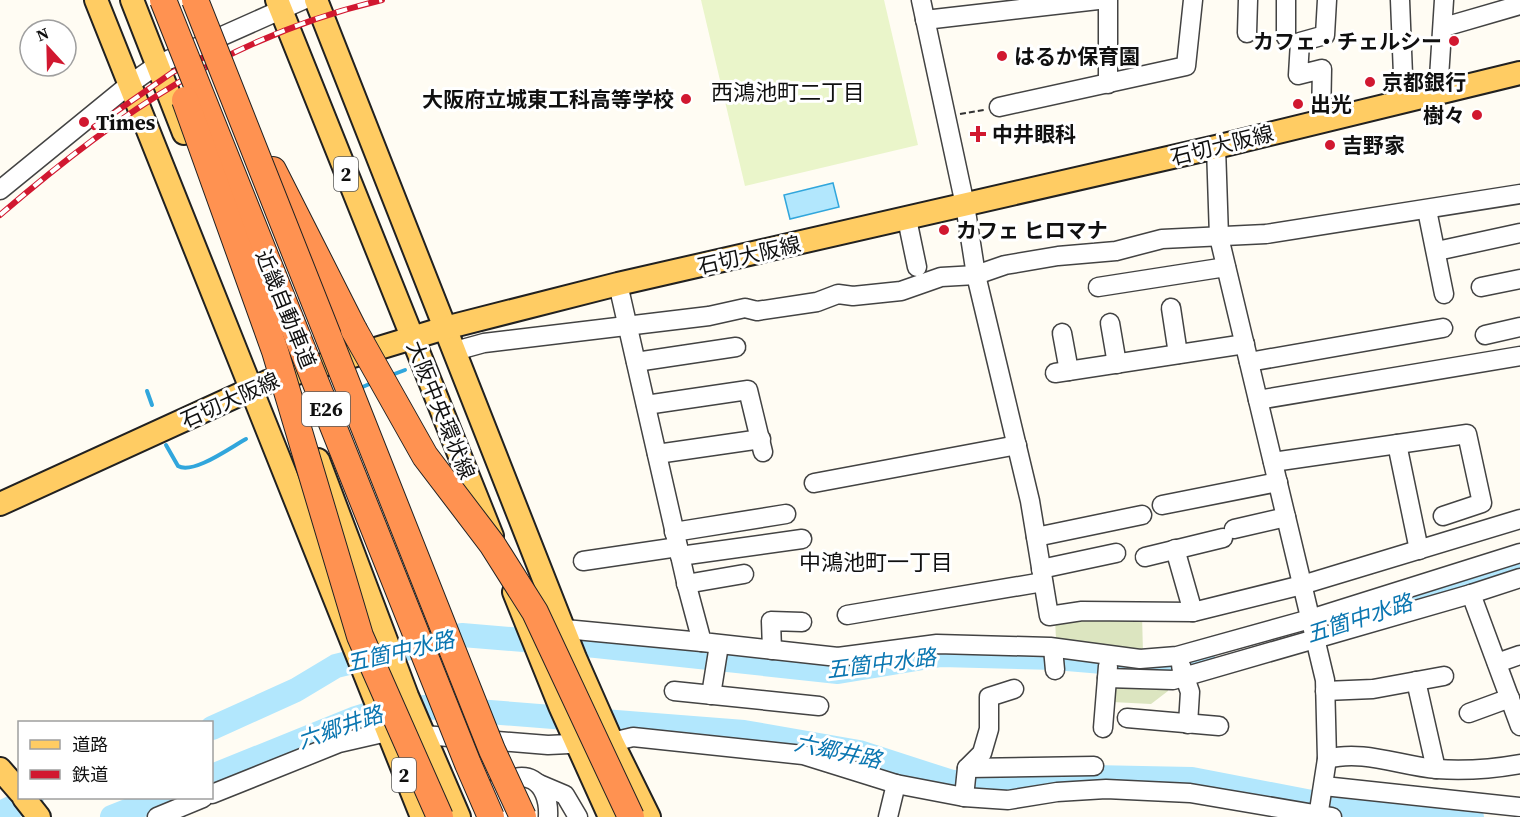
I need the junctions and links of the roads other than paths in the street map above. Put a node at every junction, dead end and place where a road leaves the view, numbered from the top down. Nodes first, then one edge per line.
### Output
1 (96, 0) edge
2 (132, 0) edge
3 (148, 0) edge
4 (163, 0) edge
5 (195, 0) edge
6 (303, 0) edge
7 (316, 0) edge
8 (921, 0) edge
9 (1098, 0) edge
10 (1108, 0) edge
11 (1193, 0) edge
12 (1248, 0) edge
13 (1286, 0) edge
14 (1327, 0) edge
15 (1400, 0) edge
16 (1444, 0) edge
17 (278, 5) edge
18 (1520, 5) edge
19 (925, 20) junction
20 (1444, 27) junction
21 (1247, 33) dead end
22 (1286, 37) dead end
23 (158, 65) junction
24 (1520, 73) edge
25 (227, 78) junction
26 (130, 84) junction
27 (1108, 84) junction
28 (1438, 93) junction
29 (1404, 100) junction
30 (999, 107) road end
31 (1321, 120) junction
32 (1216, 147) junction
33 (0, 190) edge
34 (1520, 194) edge
35 (965, 206) junction
36 (1427, 210) junction
37 (907, 219) junction
38 (1520, 233) edge
39 (1219, 237) junction
40 (1437, 251) junction
41 (917, 267) dead end
42 (1226, 267) junction
43 (976, 275) junction
44 (1520, 279) edge
45 (618, 284) junction
46 (1098, 287) dead end
47 (1481, 287) dead end
48 (1444, 294) dead end
49 (1171, 308) dead end
50 (1110, 323) dead end
51 (627, 325) junction
52 (1520, 327) edge
53 (445, 328) junction
54 (1443, 328) dead end
55 (1062, 333) dead end
56 (1485, 335) dead end
57 (412, 339) junction
58 (1245, 344) junction
59 (736, 347) dead end
60 (454, 351) junction
61 (1178, 354) junction
62 (1520, 356) edge
63 (636, 362) junction
64 (1249, 362) junction
65 (1117, 364) junction
66 (284, 376) junction
67 (250, 390) junction
68 (1258, 400) junction
69 (646, 405) junction
70 (1397, 444) junction
71 (1017, 445) junction
72 (657, 454) junction
73 (1273, 462) junction
74 (814, 483) dead end
75 (1278, 483) junction
76 (0, 504) edge
77 (1162, 505) dead end
78 (786, 514) dead end
79 (1142, 515) dead end
80 (1443, 516) dead end
81 (1286, 517) junction
82 (1520, 519) edge
83 (1036, 537) junction
84 (802, 539) dead end
85 (677, 545) junction
86 (1175, 549) junction
87 (1419, 550) junction
88 (1116, 553) dead end
89 (1520, 553) edge
90 (1145, 556) dead end
91 (583, 561) dead end
92 (744, 574) dead end
93 (1042, 575) junction
94 (1520, 578) edge
95 (686, 584) junction
96 (1302, 585) junction
97 (1471, 594) junction
98 (1193, 612) junction
99 (847, 615) dead end
100 (1049, 616) junction
101 (1310, 619) junction
102 (802, 622) dead end
103 (565, 630) junction
104 (1317, 639) junction
105 (1051, 648) junction
106 (772, 650) junction
107 (713, 652) junction
108 (1109, 655) junction
109 (1520, 655) edge
110 (1177, 656) junction
111 (1497, 663) junction
112 (1055, 670) dead end
113 (1444, 676) dead end
114 (1185, 677) junction
115 (1107, 678) junction
116 (1416, 681) junction
117 (1014, 689) dead end
118 (674, 691) dead end
119 (1325, 691) junction
120 (711, 695) junction
121 (1510, 698) junction
122 (819, 706) dead end
123 (1469, 713) dead end
124 (1127, 718) dead end
125 (1519, 722) edge
126 (1188, 724) junction
127 (1219, 726) dead end
128 (385, 727) junction
129 (420, 728) junction
130 (1103, 728) dead end
131 (574, 738) junction
132 (610, 738) junction
133 (1327, 759) junction
134 (1520, 764) edge
135 (1094, 766) dead end
136 (967, 768) junction
137 (0, 769) edge
138 (1436, 769) junction
139 (539, 784) junction
140 (896, 784) junction
141 (1324, 786) junction
142 (18, 790) edge
143 (213, 794) edge
144 (964, 797) junction
145 (200, 799) edge
146 (1520, 807) edge
147 (1009, 808) edge
148 (1322, 815) edge
149 (157, 817) edge
150 (422, 817) edge
151 (440, 817) edge
152 (459, 817) edge
153 (491, 817) edge
154 (500, 817) edge
155 (522, 817) edge
156 (548, 817) edge
157 (578, 817) edge
158 (610, 817) edge
159 (631, 817) edge
160 (649, 817) edge
161 (888, 817) edge

1 - 26 main road, 2
2 - 23 main road, 2
3 - 151 highway, bridge
4 - 153 highway, 近畿自動車道 / E26, bridge
5 - 25 highway, 近畿自動車道 / E26, bridge
6 - 17 street
7 - 53 main road, 2
8 - 19 street
9 - 19 street
10 - 27 street
11 - 27 street
12 - 21 street
13 - 22 street
14 - 31 street
15 - 29 street
16 - 20 street
17 - 23 street
17 - 57 main road, 大阪中央環状線 / 2
18 - 20 street
19 - 35 street
20 - 28 street
23 - 26 street
23 - 66 main road, 2
24 - 28 main road, 石切大阪線
25 - 155 highway, 近畿自動車道 / E26, bridge
25 - 159 highway, bridge
26 - 33 street
26 - 67 main road, 2
27 - 30 street
28 - 29 main road, 石切大阪線
29 - 31 main road, 石切大阪線
31 - 32 main road, 石切大阪線
32 - 35 main road, 石切大阪線
32 - 39 street
34 - 36 street
35 - 37 main road, 石切大阪線
35 - 43 street
36 - 39 street
36 - 40 street
37 - 41 street
37 - 45 main road, 石切大阪線
38 - 40 street
39 - 42 street
39 - 43 street
40 - 48 street
42 - 46 street
42 - 58 street
43 - 51 street
43 - 71 street
44 - 47 street
45 - 51 street
45 - 53 main road, 石切大阪線
49 - 61 street
50 - 65 street
51 - 60 street
51 - 63 street
52 - 56 street
53 - 57 main road, 石切大阪線
53 - 60 main road, 2
54 - 64 street
55 - 65 street
57 - 66 main road, 石切大阪線
57 - 131 main road, 大阪中央環状線 / 2
58 - 61 street
58 - 64 street
59 - 63 street
60 - 103 main road, 2
61 - 65 street
62 - 68 street
63 - 69 street
64 - 68 street
66 - 67 main road, 石切大阪線
66 - 129 main road, 2
67 - 76 main road, 石切大阪線
67 - 128 main road, 2
68 - 73 street
69 - 72 street
69 - 72 street
70 - 73 street
70 - 80 street
70 - 87 street
71 - 74 street
71 - 83 street
72 - 85 street
73 - 75 street
75 - 77 street
75 - 81 street
78 - 85 street
79 - 83 street
81 - 86 street
81 - 96 street
82 - 87 street
83 - 93 street
84 - 85 street
85 - 91 street
85 - 95 street
86 - 90 street
86 - 98 street
87 - 96 street
88 - 93 street
89 - 101 street
92 - 95 street
93 - 99 street
93 - 100 street
94 - 97 street
95 - 107 street
96 - 98 street
96 - 101 street
97 - 104 street
97 - 111 street
98 - 100 street
100 - 105 street
101 - 104 street
101 - 110 street
102 - 106 street
103 - 107 street
103 - 132 main road, 2
104 - 114 street
104 - 119 street
105 - 106 street
105 - 108 street
105 - 112 street
106 - 107 street
107 - 120 street
108 - 110 street
108 - 115 street
109 - 111 street
110 - 114 street
111 - 121 street
113 - 116 street
114 - 115 street
114 - 126 street
115 - 130 street
116 - 119 street
116 - 138 street
117 - 136 street
118 - 120 street
119 - 133 street
120 - 122 street
121 - 123 street
121 - 125 street
124 - 126 street
126 - 127 street
128 - 129 street
128 - 143 street
128 - 150 main road, 2
129 - 131 street
129 - 152 main road, 2
131 - 132 street
131 - 158 main road, 大阪中央環状線 / 2
132 - 140 street
132 - 160 main road, 2
133 - 138 street
133 - 141 street
134 - 138 street
135 - 136 street
136 - 144 street
137 - 142 main road
139 - 154 street
139 - 156 street
139 - 157 street
140 - 144 street
140 - 161 street
141 - 146 street
141 - 148 street
144 - 147 street
145 - 149 street
147 - 148 street

